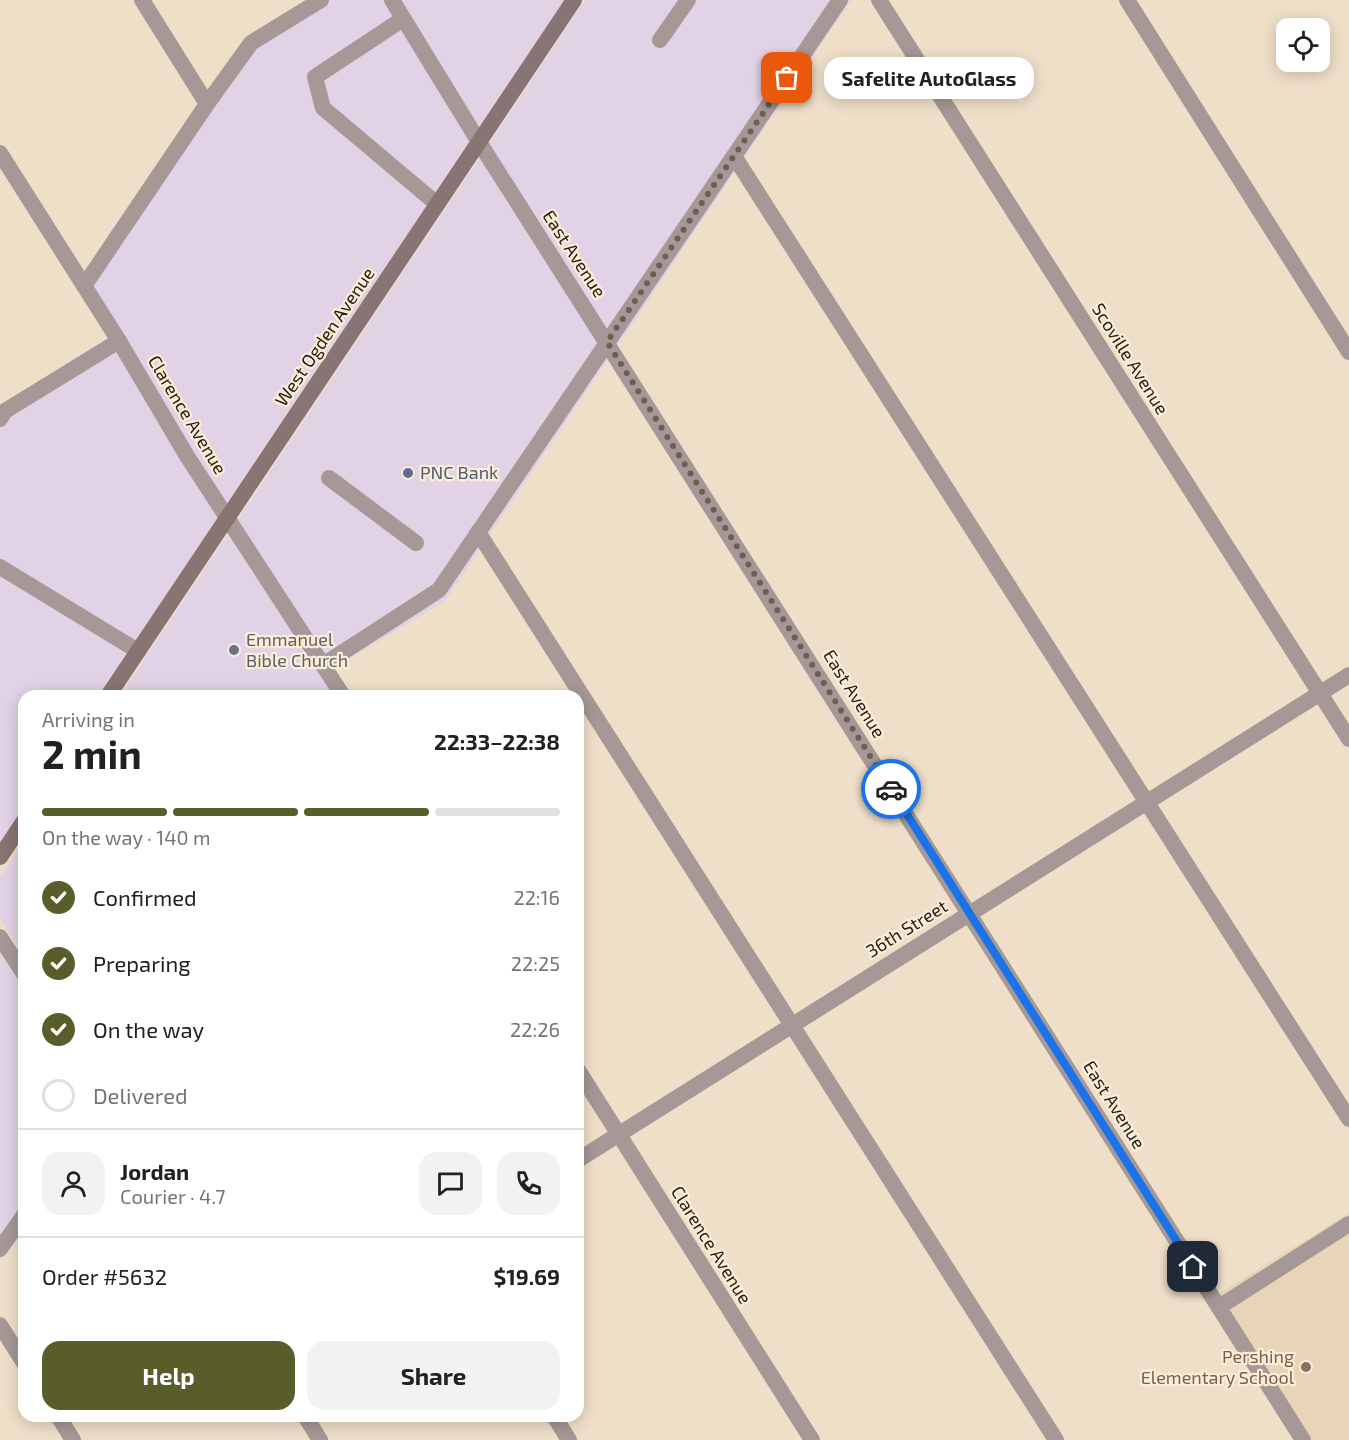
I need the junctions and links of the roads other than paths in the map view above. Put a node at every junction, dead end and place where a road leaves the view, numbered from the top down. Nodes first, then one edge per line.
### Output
1 (142, 0) edge
2 (321, 0) edge
3 (392, 0) edge
4 (574, 0) edge
5 (688, 0) edge
6 (840, 0) edge
7 (879, 0) edge
8 (1127, 0) edge
9 (403, 19) junction
10 (660, 40) dead end
11 (207, 104) junction
12 (479, 142) junction
13 (0, 153) edge
14 (734, 156) junction
15 (437, 204) junction
16 (84, 286) junction
17 (119, 341) junction
18 (607, 342) junction
19 (1349, 352) edge
20 (0, 419) edge
21 (329, 478) dead end
22 (228, 517) junction
23 (478, 532) junction
24 (416, 543) dead end
25 (0, 567) edge
26 (138, 651) junction
27 (323, 665) junction
28 (1349, 675) edge
29 (112, 690) edge
30 (339, 690) edge
31 (578, 690) edge
32 (1320, 693) junction
33 (584, 699) edge
34 (1349, 739) edge
35 (1146, 802) junction
36 (18, 830) edge
37 (0, 857) edge
38 (969, 913) junction
39 (0, 937) edge
40 (18, 965) edge
41 (791, 1026) junction
42 (584, 1080) edge
43 (1349, 1119) edge
44 (618, 1134) junction
45 (584, 1156) edge
46 (18, 1224) edge
47 (1349, 1224) edge
48 (0, 1249) edge
49 (1219, 1307) junction
50 (0, 1325) edge
51 (18, 1354) edge
52 (62, 1422) edge
53 (309, 1422) edge
54 (558, 1422) edge
55 (73, 1440) edge
56 (320, 1440) edge
57 (569, 1440) edge
58 (812, 1440) edge
59 (1056, 1440) edge
60 (1303, 1440) edge

1 - 11 street
2 - 11 street
3 - 9 street, East Avenue
4 - 12 main road, West Ogden Avenue
5 - 10 street
6 - 14 street
7 - 32 street, Scoville Avenue
8 - 19 street
9 - 12 street, East Avenue
9 - 15 street
11 - 16 street
12 - 15 main road, West Ogden Avenue
12 - 18 street, East Avenue
13 - 16 street, Clarence Avenue
14 - 18 street
14 - 35 street
15 - 22 main road, West Ogden Avenue
16 - 17 street, Clarence Avenue
17 - 20 street
17 - 22 street, Clarence Avenue
18 - 23 street
18 - 38 street, East Avenue
21 - 24 street
22 - 26 main road, West Ogden Avenue
22 - 27 street, Clarence Avenue
23 - 27 street
23 - 31 street
25 - 26 street
26 - 29 main road, West Ogden Avenue
27 - 30 street, Clarence Avenue
28 - 32 street, 36th Street
32 - 34 street, Scoville Avenue
32 - 35 street, 36th Street
33 - 41 street
35 - 38 street, 36th Street
35 - 43 street
36 - 37 main road
38 - 41 street, 36th Street
38 - 49 street, East Avenue
39 - 40 street
41 - 44 street, 36th Street
41 - 59 street
42 - 44 street, Clarence Avenue
44 - 45 street, 36th Street
44 - 58 street, Clarence Avenue
46 - 48 street
47 - 49 street
49 - 60 street, East Avenue
50 - 51 street
52 - 55 street
53 - 56 street
54 - 57 street

